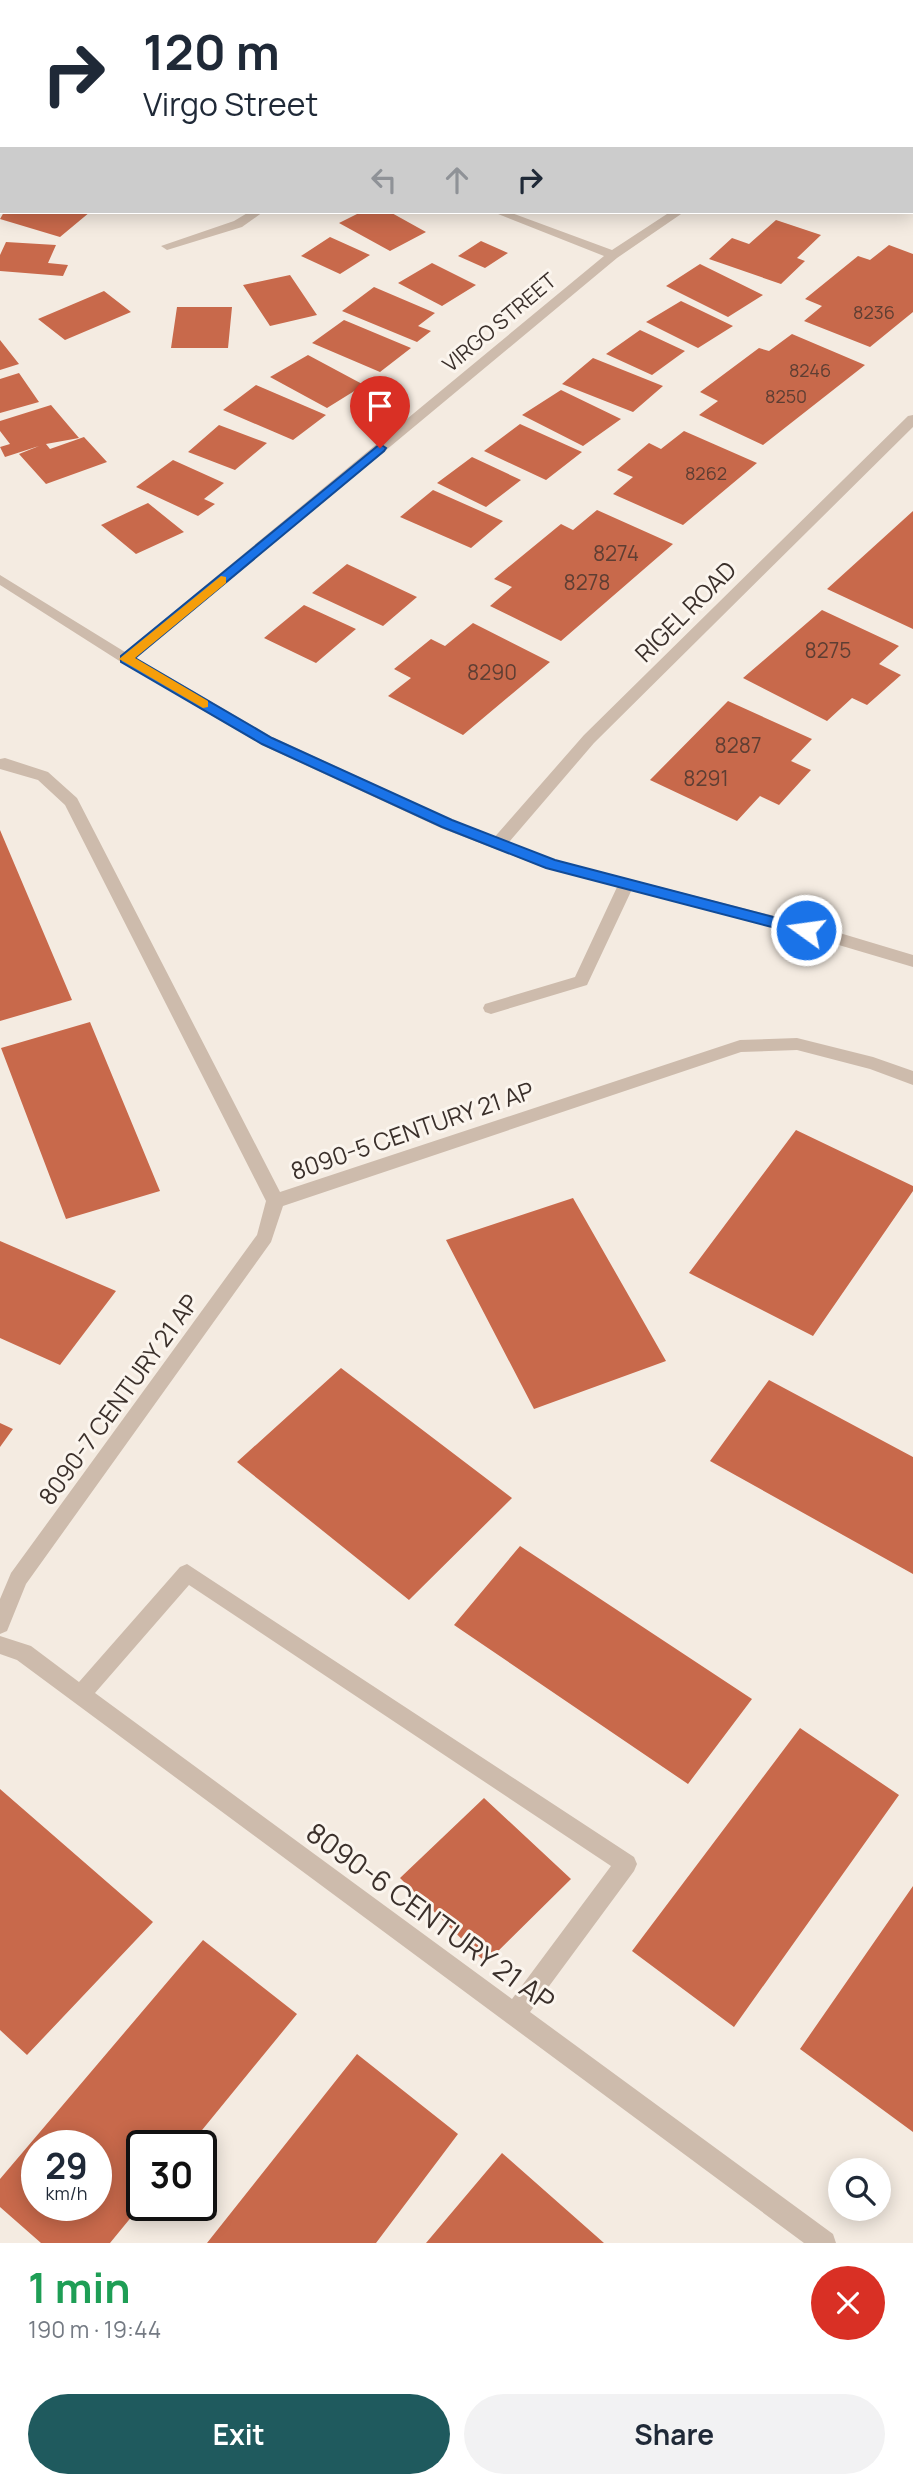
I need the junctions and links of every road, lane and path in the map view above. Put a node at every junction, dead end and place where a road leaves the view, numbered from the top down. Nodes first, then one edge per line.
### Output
1 (254, 214) edge
2 (504, 214) edge
3 (675, 214) edge
4 (167, 246) dead end
5 (613, 255) junction
6 (913, 419) edge
7 (0, 579) edge
8 (126, 659) junction
9 (0, 764) edge
10 (498, 844) junction
11 (626, 885) junction
12 (913, 961) edge
13 (491, 1008) dead end
14 (913, 1078) edge
15 (275, 1201) junction
16 (0, 1625) edge
17 (0, 1645) edge
18 (80, 1696) junction
19 (515, 2014) junction
20 (824, 2243) edge

1 - 4 street
2 - 5 street
3 - 5 street, VIRGO STREET
5 - 8 street, VIRGO STREET
6 - 10 street, RIGEL ROAD
7 - 8 street
8 - 10 street
9 - 15 street, 8090-5 CENTURY 21 AP
10 - 11 street
11 - 12 street
11 - 13 street
14 - 15 street, 8090-5 CENTURY 21 AP
15 - 16 street, 8090-7 CENTURY 21 AP
17 - 18 street, 8090-6 CENTURY 21 AP
18 - 19 street, 8090-6 CENTURY 21 AP
18 - 19 street
19 - 20 street, 8090-6 CENTURY 21 AP

